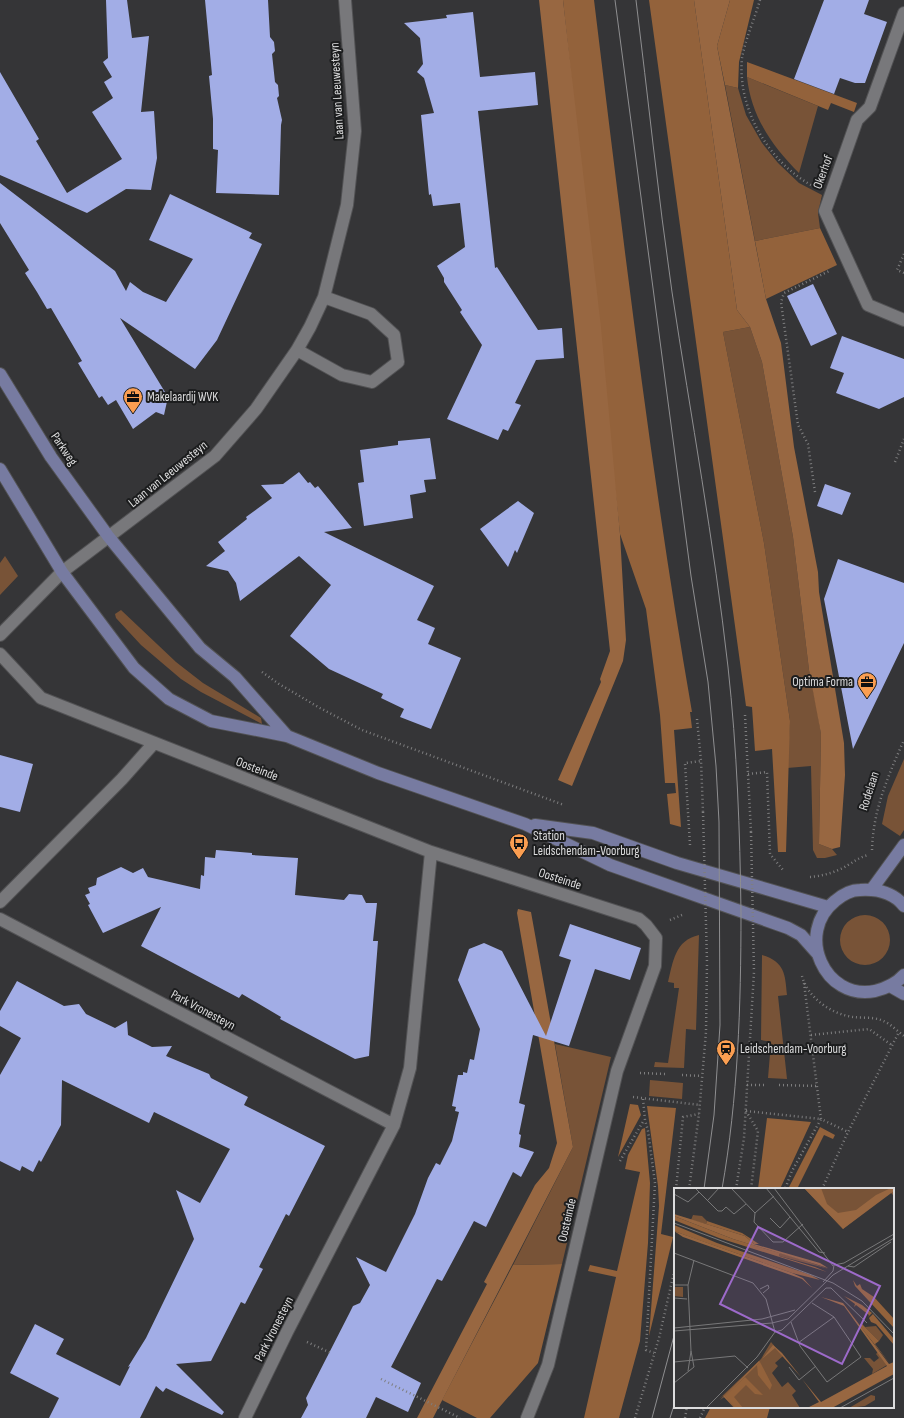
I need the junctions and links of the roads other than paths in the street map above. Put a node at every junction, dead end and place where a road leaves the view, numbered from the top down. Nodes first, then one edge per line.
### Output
1 (345, 0) edge
2 (904, 13) edge
3 (324, 297) junction
4 (904, 320) edge
5 (297, 350) junction
6 (0, 374) edge
7 (0, 469) edge
8 (108, 536) junction
9 (62, 572) junction
10 (0, 635) edge
11 (0, 654) edge
12 (287, 736) junction
13 (154, 743) junction
14 (525, 824) junction
15 (904, 845) edge
16 (431, 852) junction
17 (872, 889) junction
18 (0, 902) edge
19 (903, 902) edge
20 (828, 907) junction
21 (0, 919) edge
22 (817, 953) junction
23 (904, 975) edge
24 (890, 986) junction
25 (904, 994) edge
26 (394, 1125) junction
27 (245, 1418) edge
28 (527, 1418) edge

1 - 3 street, Laan van Leeuwesteyn
2 - 4 street, Okerhof
3 - 5 street, Laan van Leeuwesteyn
3 - 5 street
5 - 8 street, Laan van Leeuwesteyn
6 - 8 street, Parkweg
7 - 9 street
8 - 9 street
8 - 12 street
9 - 10 street
9 - 12 street
11 - 13 street, Oosteinde
12 - 14 street
13 - 16 street, Oosteinde
13 - 18 street
14 - 20 street
14 - 22 street
15 - 17 street
16 - 26 street, Park Vronesteyn
16 - 28 street, Oosteinde
17 - 19 street
17 - 20 street
20 - 22 street
21 - 26 street, Park Vronesteyn
22 - 24 street
23 - 24 street
24 - 25 street
26 - 27 street, Park Vronesteyn

